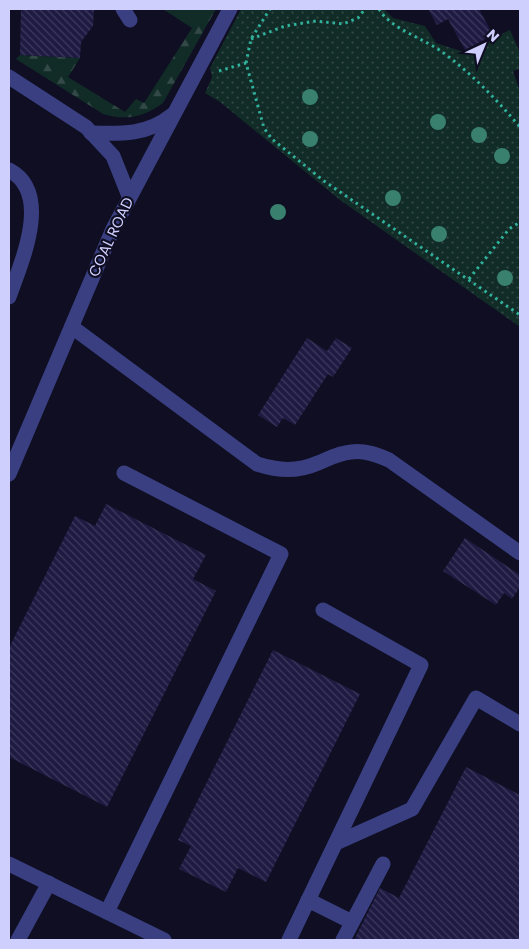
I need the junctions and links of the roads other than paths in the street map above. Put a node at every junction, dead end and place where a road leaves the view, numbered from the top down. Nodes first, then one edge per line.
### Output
1 (230, 9) edge
2 (9, 77) edge
3 (174, 113) junction
4 (91, 133) junction
5 (9, 170) edge
6 (130, 196) junction
7 (9, 297) edge
8 (72, 327) junction
9 (124, 473) dead end
10 (9, 474) edge
11 (520, 553) edge
12 (323, 610) dead end
13 (520, 724) edge
14 (336, 843) junction
15 (9, 864) edge
16 (383, 864) dead end
17 (49, 883) junction
18 (308, 900) junction
19 (107, 912) junction
20 (352, 922) junction
21 (18, 940) edge
22 (164, 940) edge
23 (289, 940) edge
24 (343, 940) edge

1 - 3 street, COAL ROAD
2 - 4 street
3 - 4 street
3 - 6 street, COAL ROAD
4 - 6 street
5 - 7 street
6 - 8 street, COAL ROAD
8 - 10 street, COAL ROAD
8 - 11 street
9 - 19 street
12 - 14 street
13 - 14 street
14 - 18 street
15 - 17 street
16 - 20 street
17 - 19 street
17 - 21 street
18 - 20 street
18 - 23 street
19 - 22 street
20 - 24 street

